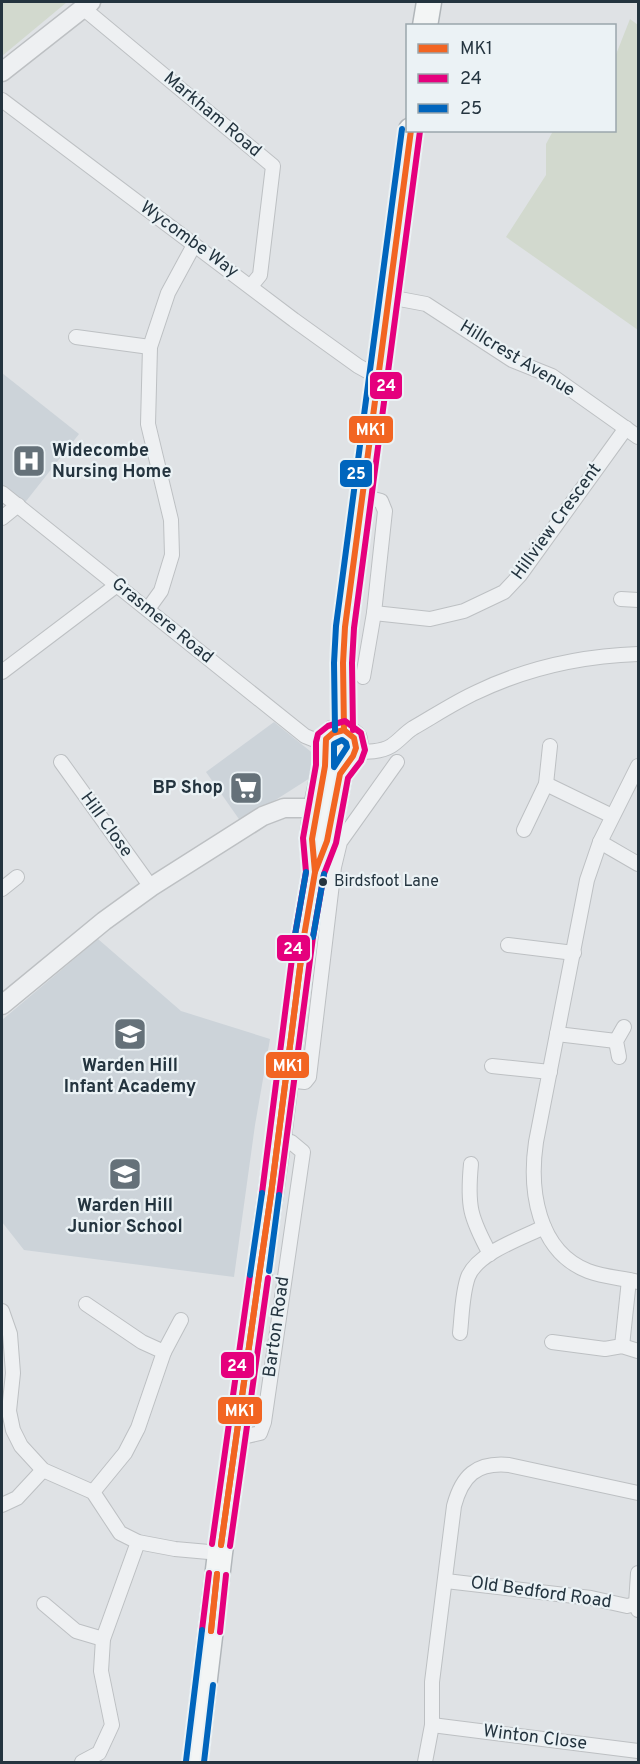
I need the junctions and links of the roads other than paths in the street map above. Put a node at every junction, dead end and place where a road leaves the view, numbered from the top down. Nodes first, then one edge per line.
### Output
1 (429, 2) edge
2 (87, 5) edge
3 (425, 24) edge
4 (2, 72) edge
5 (2, 100) edge
6 (411, 132) edge
7 (194, 245) junction
8 (251, 286) junction
9 (389, 297) junction
10 (76, 337) dead end
11 (150, 346) junction
12 (378, 377) junction
13 (626, 428) junction
14 (639, 437) edge
15 (2, 493) edge
16 (363, 496) junction
17 (18, 506) junction
18 (2, 518) edge
19 (117, 585) junction
20 (621, 598) dead end
21 (639, 600) edge
22 (148, 609) junction
23 (374, 613) junction
24 (639, 654) edge
25 (2, 672) edge
26 (363, 677) dead end
27 (345, 730) junction
28 (550, 746) dead end
29 (325, 748) junction
30 (353, 756) junction
31 (61, 762) dead end
32 (397, 762) dead end
33 (639, 766) edge
34 (366, 779) dead end
35 (546, 784) junction
36 (378, 788) junction
37 (316, 808) junction
38 (612, 816) junction
39 (524, 830) dead end
40 (600, 842) junction
41 (639, 864) edge
42 (315, 872) junction
43 (17, 877) dead end
44 (152, 887) junction
45 (2, 889) edge
46 (508, 945) dead end
47 (574, 953) junction
48 (2, 1005) edge
49 (624, 1027) dead end
50 (557, 1034) junction
51 (616, 1041) junction
52 (620, 1057) dead end
53 (492, 1066) dead end
54 (550, 1072) junction
55 (286, 1080) junction
56 (278, 1141) junction
57 (471, 1164) dead end
58 (544, 1227) junction
59 (266, 1229) junction
60 (290, 1233) junction
61 (490, 1254) junction
62 (634, 1281) edge
63 (86, 1304) dead end
64 (2, 1311) edge
65 (181, 1320) dead end
66 (460, 1333) dead end
67 (552, 1342) dead end
68 (622, 1346) junction
69 (639, 1351) edge
70 (164, 1352) junction
71 (7, 1373) edge
72 (237, 1434) junction
73 (44, 1470) junction
74 (93, 1492) junction
75 (639, 1493) edge
76 (2, 1504) edge
77 (138, 1542) junction
78 (220, 1553) junction
79 (639, 1573) edge
80 (446, 1581) junction
81 (44, 1604) dead end
82 (637, 1607) edge
83 (103, 1639) junction
84 (432, 1725) junction
85 (639, 1751) edge
86 (82, 1762) edge
87 (195, 1762) edge
88 (425, 1762) edge

1 - 3 highway
2 - 4 street
2 - 8 street, Markham Road
5 - 7 street, Wycombe Way
6 - 9 highway
7 - 8 street, Wycombe Way
7 - 11 street
8 - 12 street, Wycombe Way
9 - 12 highway
9 - 13 street, Hillcrest Avenue
10 - 11 street
11 - 22 street
12 - 16 highway
13 - 14 street, Hillcrest Avenue
13 - 23 street, Hillview Crescent
15 - 17 street, Grasmere Road
16 - 23 street
16 - 27 highway
17 - 18 street
17 - 19 street, Grasmere Road
19 - 22 street, Grasmere Road
19 - 25 street
20 - 21 street
22 - 29 street, Grasmere Road
23 - 26 street
24 - 30 street
27 - 29 highway
27 - 30 highway
28 - 35 street
29 - 30 highway
29 - 37 highway, Barton Road
30 - 42 highway, Barton Road
31 - 44 street, Hill Close
32 - 36 street
33 - 38 street
34 - 36 street
35 - 38 street
35 - 39 street
36 - 55 street
37 - 42 highway, Barton Road
37 - 44 street
38 - 40 street
40 - 41 street
40 - 47 street
42 - 55 highway, Barton Road
43 - 45 street
44 - 48 street
46 - 47 street
47 - 50 street
49 - 51 street
50 - 51 street
50 - 54 street
51 - 52 street
53 - 54 street
54 - 58 street
55 - 56 highway, Barton Road
56 - 59 highway, Barton Road
56 - 60 street, Barton Road
57 - 61 street
58 - 61 street
58 - 62 street
59 - 60 street
59 - 72 highway, Barton Road
60 - 72 street, Barton Road
61 - 66 street
62 - 68 street
63 - 70 street
64 - 71 street
65 - 70 street
67 - 68 street
68 - 69 street
70 - 74 street
71 - 73 street
72 - 78 highway, Barton Road
73 - 74 street
73 - 76 street
74 - 77 street
75 - 80 street, Old Bedford Road
77 - 78 street
77 - 83 street
78 - 87 highway, Barton Road
79 - 82 street, Old Bedford Road
80 - 82 street, Old Bedford Road
80 - 84 street, Old Bedford Road
81 - 83 street
83 - 86 street
84 - 85 street, Winton Close
84 - 88 street, Old Bedford Road

